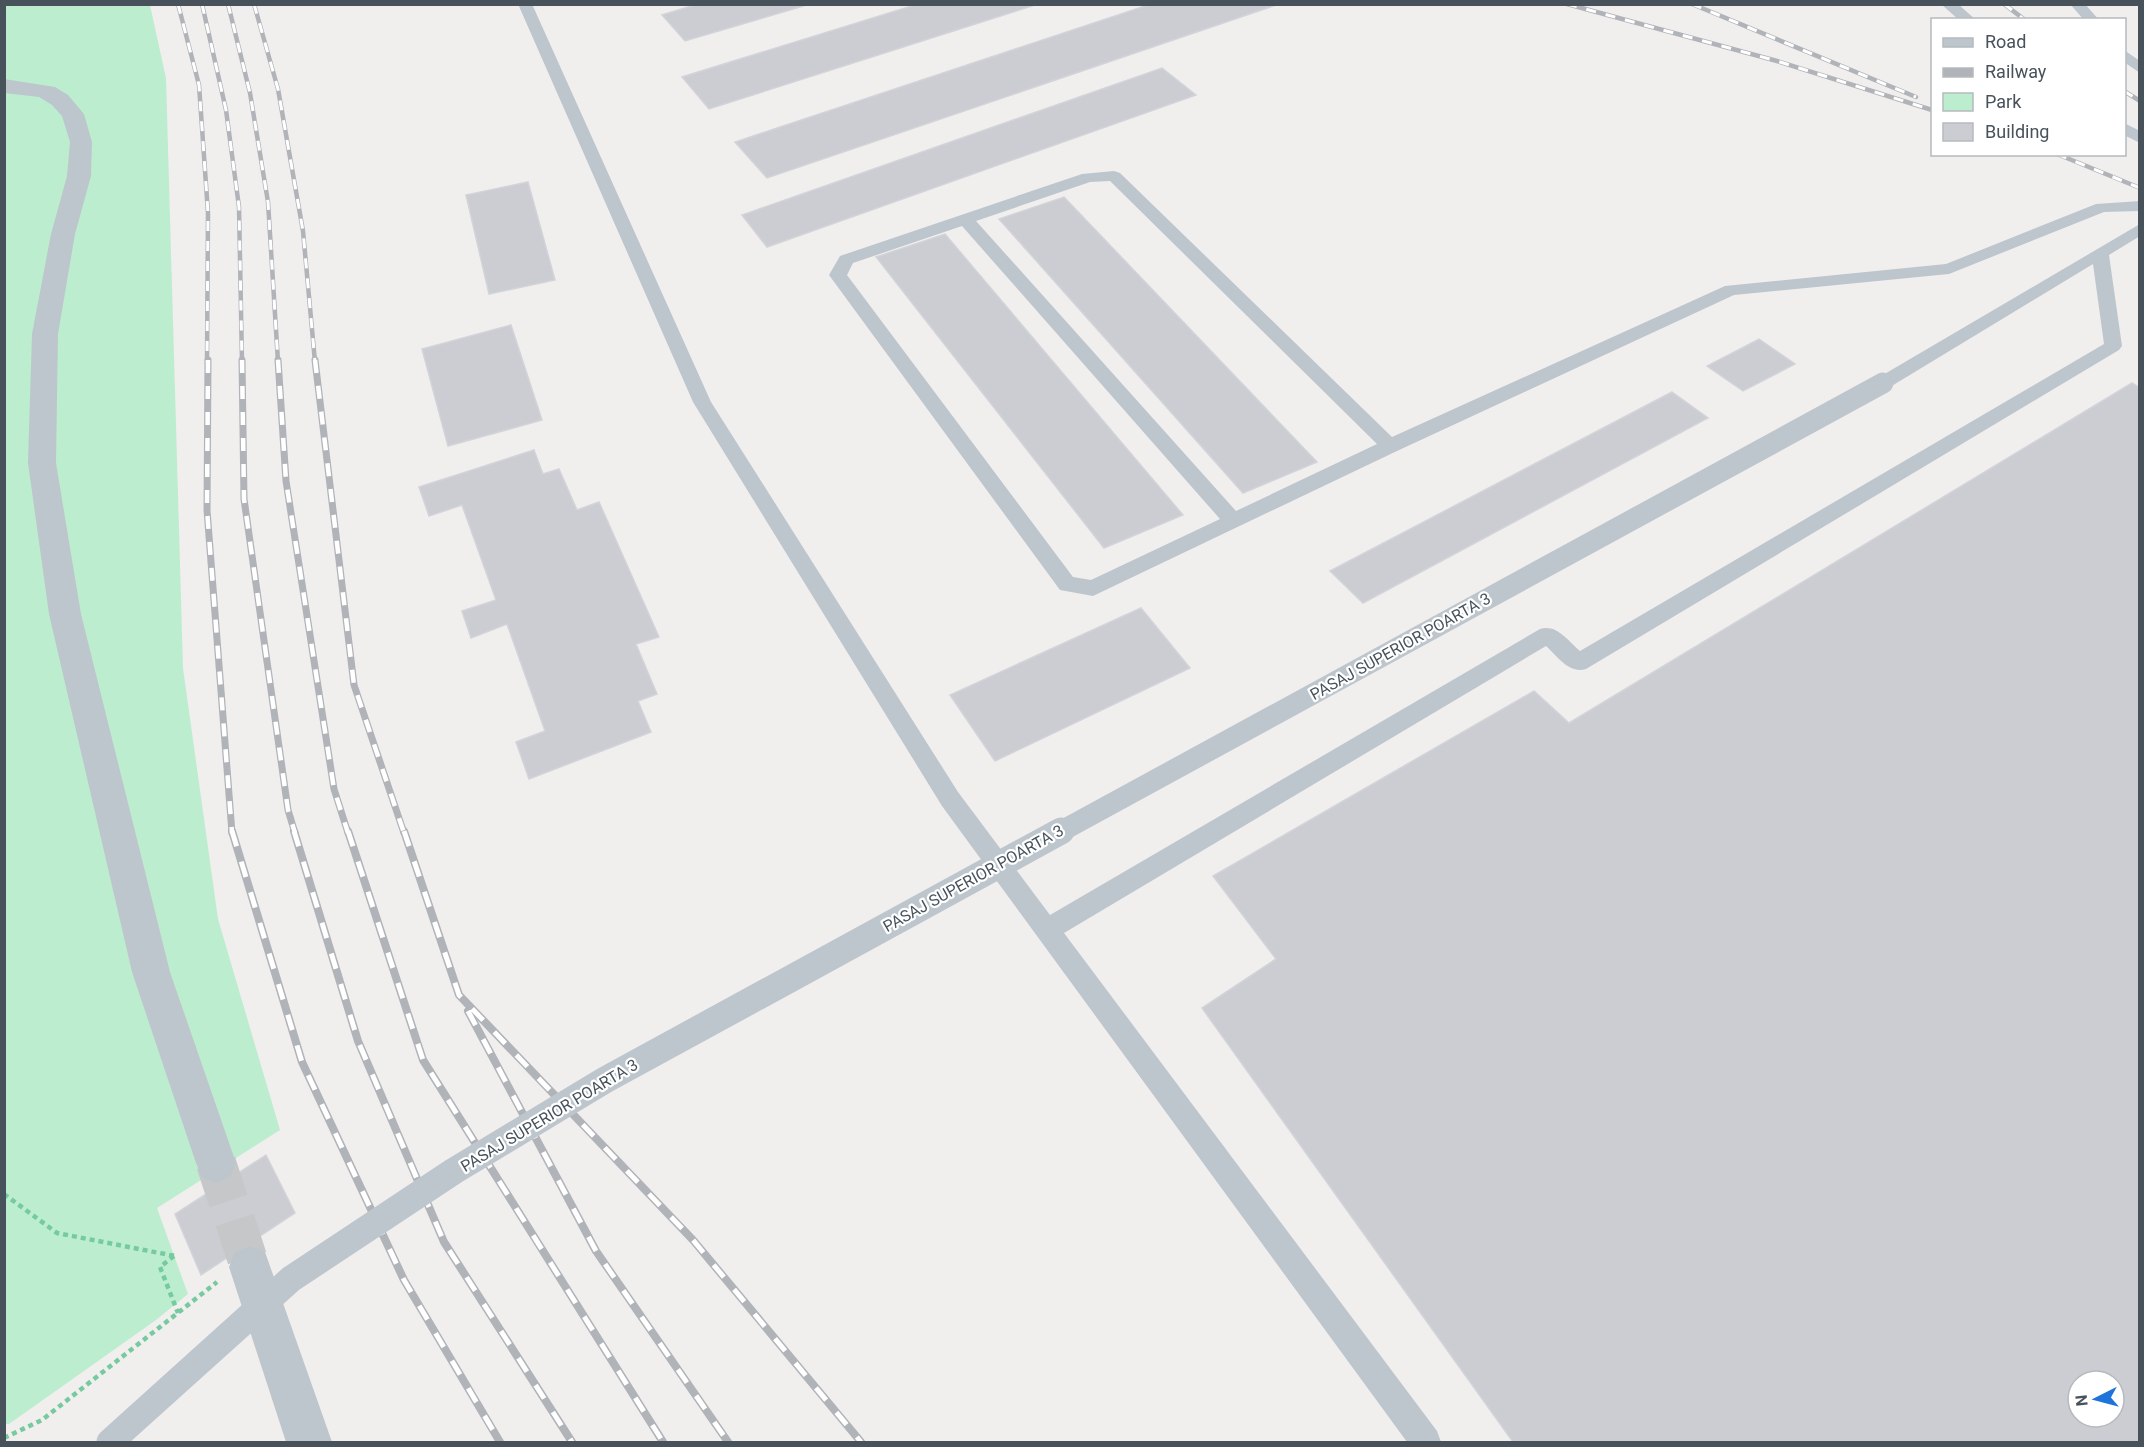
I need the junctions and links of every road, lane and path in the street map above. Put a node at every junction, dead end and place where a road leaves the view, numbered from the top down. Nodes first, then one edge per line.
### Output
1 (525, 4) edge
2 (1948, 4) edge
3 (2077, 4) edge
4 (1966, 18) edge
5 (2090, 18) edge
6 (2126, 56) edge
7 (2139, 69) edge
8 (4, 86) edge
9 (2126, 129) edge
10 (2139, 138) edge
11 (2139, 206) edge
12 (965, 219) junction
13 (2139, 230) edge
14 (2100, 253) junction
15 (1390, 446) junction
16 (1233, 521) junction
17 (1046, 930) junction
18 (216, 1163) tunnel mouth
19 (4, 1194) edge
20 (237, 1272) joint
21 (178, 1313) junction
22 (4, 1438) edge
23 (110, 1443) edge
24 (309, 1443) edge
25 (1426, 1443) edge

1 - 17 lane
2 - 4 lane
3 - 5 lane
6 - 7 lane
8 - 18 street
9 - 10 lane
11 - 15 lane
12 - 15 lane
12 - 16 lane
12 - 16 lane
13 - 14 lane, PASAJ SUPERIOR POARTA 3
14 - 17 lane
14 - 23 lane, PASAJ SUPERIOR POARTA 3, bridge
15 - 16 lane
17 - 25 lane
19 - 21 path
20 - 21 path, bridge
20 - 24 street
21 - 22 path, bridge

